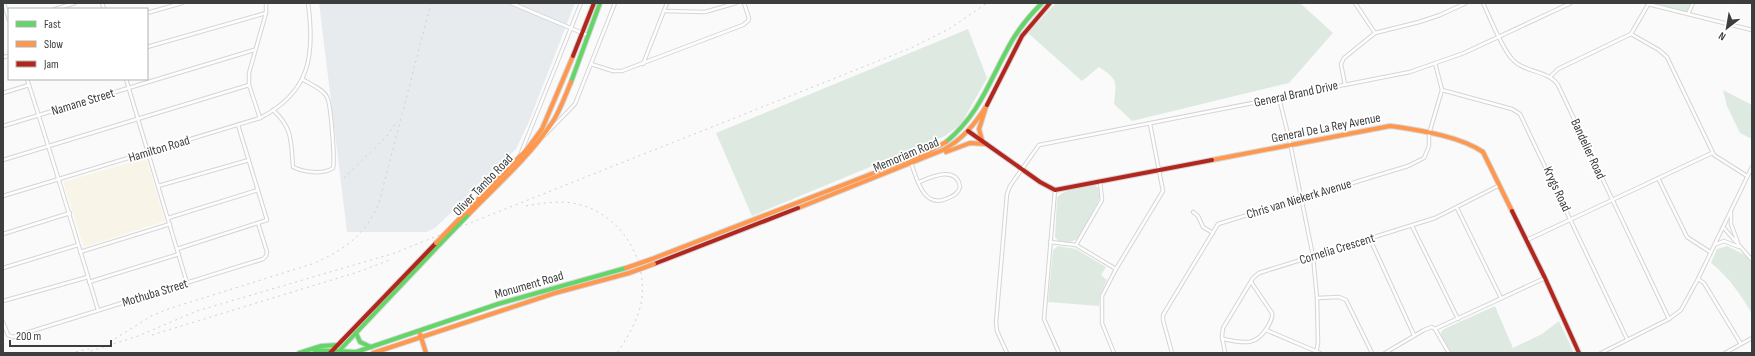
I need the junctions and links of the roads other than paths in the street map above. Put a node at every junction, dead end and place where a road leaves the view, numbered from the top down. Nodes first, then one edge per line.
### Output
1 (4, 3) edge
2 (75, 3) edge
3 (182, 3) edge
4 (266, 3) edge
5 (308, 3) edge
6 (511, 3) edge
7 (580, 3) edge
8 (594, 3) edge
9 (600, 3) edge
10 (615, 3) edge
11 (667, 3) edge
12 (736, 3) edge
13 (744, 3) edge
14 (1042, 3) edge
15 (1050, 3) edge
16 (1356, 3) edge
17 (1466, 3) edge
18 (1482, 3) edge
19 (1572, 3) edge
20 (1693, 3) edge
21 (1648, 4) edge
22 (4, 8) edge
23 (58, 8) edge
24 (664, 11) junction
25 (148, 13) edge
26 (266, 13) junction
27 (1688, 14) junction
28 (8, 18) edge
29 (570, 28) junction
30 (1752, 30) edge
31 (582, 33) junction
32 (1375, 33) junction
33 (1630, 34) junction
34 (587, 35) junction
35 (1499, 37) junction
36 (148, 47) edge
37 (254, 50) junction
38 (1435, 63) junction
39 (591, 64) junction
40 (643, 64) junction
41 (1551, 76) junction
42 (302, 79) junction
43 (27, 80) edge
44 (126, 80) edge
45 (1345, 84) junction
46 (29, 85) junction
47 (249, 85) junction
48 (129, 88) junction
49 (1442, 90) junction
50 (3, 93) edge
51 (983, 97) junction
52 (1279, 98) junction
53 (988, 101) junction
54 (273, 110) junction
55 (39, 116) junction
56 (260, 118) junction
57 (138, 119) junction
58 (970, 119) junction
59 (1150, 124) junction
60 (238, 125) junction
61 (3, 126) edge
62 (968, 131) junction
63 (957, 134) junction
64 (1429, 134) junction
65 (542, 138) junction
66 (983, 142) junction
67 (988, 145) junction
68 (1290, 145) junction
69 (48, 146) junction
70 (148, 153) junction
71 (1712, 153) junction
72 (932, 156) junction
73 (517, 159) junction
74 (909, 159) junction
75 (3, 160) edge
76 (249, 160) junction
77 (911, 164) junction
78 (1752, 167) edge
79 (1022, 169) junction
80 (1159, 170) junction
81 (1748, 176) junction
82 (1658, 178) junction
83 (59, 180) junction
84 (1100, 181) junction
85 (919, 182) junction
86 (158, 186) junction
87 (1498, 186) junction
88 (258, 190) junction
89 (1055, 190) junction
90 (3, 196) edge
91 (1301, 199) junction
92 (1612, 200) junction
93 (1457, 208) junction
94 (1732, 209) junction
95 (1193, 212) dead end
96 (70, 213) junction
97 (466, 214) junction
98 (168, 218) junction
99 (1571, 219) junction
100 (258, 223) junction
101 (170, 224) junction
102 (1412, 226) junction
103 (1723, 227) junction
104 (725, 231) joint
105 (1213, 232) junction
106 (3, 234) edge
107 (727, 236) joint
108 (1370, 238) junction
109 (1526, 241) junction
110 (1050, 242) junction
111 (438, 244) junction
112 (1076, 244) junction
113 (78, 245) junction
114 (1714, 245) junction
115 (1740, 247) junction
116 (177, 248) junction
117 (80, 252) junction
118 (1710, 252) junction
119 (1745, 252) junction
120 (179, 254) junction
121 (1313, 256) junction
122 (1752, 260) edge
123 (3, 268) edge
124 (1116, 269) junction
125 (88, 277) junction
126 (1544, 278) junction
127 (1698, 279) junction
128 (89, 282) junction
129 (1250, 282) junction
130 (187, 283) junction
131 (1317, 298) junction
132 (1501, 298) junction
133 (3, 301) edge
134 (98, 310) junction
135 (1458, 319) junction
136 (1669, 319) junction
137 (3, 322) edge
138 (4, 326) edge
139 (1435, 329) junction
140 (1266, 330) junction
141 (418, 331) junction
142 (356, 333) junction
143 (1414, 335) junction
144 (420, 336) junction
145 (1752, 338) edge
146 (1222, 339) junction
147 (1627, 339) junction
148 (1741, 344) junction
149 (338, 345) junction
150 (371, 347) junction
151 (331, 352) edge
152 (338, 352) edge
153 (1317, 352) edge
154 (299, 353) edge
155 (373, 353) edge
156 (426, 353) edge
157 (1007, 353) edge
158 (1058, 353) edge
159 (1114, 353) edge
160 (1172, 353) edge
161 (1225, 353) edge
162 (1372, 353) edge
163 (1385, 353) edge
164 (1449, 353) edge
165 (1579, 353) edge
166 (1601, 353) edge
167 (1726, 353) edge

1 - 22 street
2 - 23 street
3 - 25 street
4 - 26 street
5 - 42 street, Hamilton Road
6 - 29 street
7 - 29 street, Oliver Tambo Road
8 - 31 main road, Oliver Tambo Road
9 - 34 main road, Oliver Tambo Road
10 - 39 street
11 - 24 street
12 - 24 street
13 - 40 street
14 - 51 main road, Memoriam Road
15 - 53 main road, Memoriam Road
16 - 32 street
17 - 32 street
18 - 35 street
19 - 35 street, General Brand Drive
20 - 27 street
21 - 27 street
21 - 33 street
22 - 28 street
24 - 40 street
26 - 36 street
26 - 37 street
27 - 30 street
29 - 31 street
29 - 73 street, Oliver Tambo Road
31 - 34 street
31 - 73 main road, Oliver Tambo Road
32 - 45 street
33 - 41 street
33 - 71 street
34 - 65 main road, Oliver Tambo Road
35 - 38 street, General Brand Drive
35 - 41 street
37 - 47 street
37 - 48 street, Namane Street
38 - 45 street, General Brand Drive
38 - 49 street
39 - 40 street
39 - 65 street
41 - 92 street, Bandelier Road
42 - 54 street, Hamilton Road
42 - 54 street
43 - 46 street
44 - 48 street
45 - 52 street, General Brand Drive
46 - 50 street
46 - 55 street
47 - 56 street
47 - 57 street
48 - 55 street, Namane Street
48 - 57 street
49 - 64 street, Chris van Niekerk Avenue
49 - 99 street, Krygs Road
51 - 53 main road
51 - 58 main road, Memoriam Road
52 - 59 street, General Brand Drive
52 - 68 street
53 - 62 main road, Memoriam Road
53 - 66 main road
54 - 56 street, Hamilton Road
55 - 61 street, Namane Street
55 - 69 street
56 - 60 street, Hamilton Road
57 - 69 street
57 - 70 street
58 - 62 main road
58 - 63 main road, Memoriam Road
59 - 79 street, General Brand Drive
59 - 80 street
60 - 70 street, Hamilton Road
60 - 76 street
62 - 63 main road
62 - 66 main road
62 - 72 main road, Memoriam Road
63 - 74 main road, Memoriam Road
64 - 68 main road, General De La Rey Avenue
64 - 87 main road, General De La Rey Avenue
64 - 91 street, Chris van Niekerk Avenue
65 - 97 main road, Oliver Tambo Road
66 - 67 main road
67 - 72 main road
67 - 79 main road
68 - 80 main road, General De La Rey Avenue
68 - 91 street
69 - 75 street
69 - 83 street
70 - 83 street, Hamilton Road
70 - 86 street
71 - 81 street
71 - 82 street
72 - 77 main road, Memoriam Road
73 - 97 main road, Oliver Tambo Road
74 - 77 street
74 - 104 main road, Memoriam Road
76 - 86 street
76 - 88 street
77 - 85 street
77 - 107 main road, Memoriam Road
78 - 81 street
79 - 89 main road
79 - 157 street, General Brand Drive
80 - 84 main road, General De La Rey Avenue
80 - 124 street
81 - 94 street
82 - 92 street
82 - 118 street
83 - 90 street, Hamilton Road
83 - 96 street
84 - 89 main road, General De La Rey Avenue
84 - 112 street
85 - 85 street
86 - 98 street
87 - 93 street, Cornelia Crescent
87 - 109 main road, General De La Rey Avenue
88 - 98 street
88 - 100 street
89 - 110 street
91 - 105 street, Chris van Niekerk Avenue
91 - 121 street
92 - 99 street
92 - 136 street, Bandelier Road
93 - 102 street, Cornelia Crescent
93 - 132 street
94 - 103 street
94 - 115 street
95 - 105 street
96 - 106 street
96 - 113 street
97 - 111 main road, Oliver Tambo Road, bridge
98 - 101 street
99 - 109 street
99 - 147 street, Krygs Road
100 - 116 street
100 - 130 street, Mothuba Street
101 - 116 street
101 - 117 street
102 - 108 street, Cornelia Crescent
102 - 135 street
103 - 114 street
103 - 115 street
104 - 141 main road, Monument Road, bridge
105 - 160 street, Chris van Niekerk Avenue
107 - 144 main road, Monument Road, bridge
108 - 121 street, Cornelia Crescent
108 - 143 street
109 - 126 main road, General De La Rey Avenue
110 - 112 street
110 - 158 street
111 - 142 main road, Oliver Tambo Road
111 - 149 main road, Oliver Tambo Road
112 - 124 street
113 - 117 street
113 - 123 street
114 - 118 street
114 - 119 street
115 - 119 street
116 - 120 street
117 - 125 street
118 - 127 street
119 - 122 street
120 - 128 street
120 - 130 street
121 - 129 street, Cornelia Crescent
121 - 131 street
124 - 159 street
125 - 128 street
125 - 133 street
126 - 132 street
126 - 165 main road, General De La Rey Avenue
127 - 136 street
127 - 148 street
128 - 134 street
129 - 140 street
129 - 146 street, Cornelia Crescent
130 - 134 street, Mothuba Street
131 - 153 street
131 - 162 street
132 - 135 street
134 - 138 street, Mothuba Street
135 - 139 street
136 - 147 street
137 - 138 street
139 - 143 street
139 - 164 street
140 - 146 street
140 - 153 street
141 - 144 main road
141 - 150 main road, Monument Road
142 - 150 main road
142 - 152 main road, Oliver Tambo Road
143 - 163 street
144 - 155 main road, Monument Road
144 - 156 main road
145 - 148 street
146 - 161 street, Cornelia Crescent
147 - 166 street
148 - 167 street
149 - 151 main road, Oliver Tambo Road
149 - 154 main road
150 - 152 main road, Monument Road
151 - 152 main road, Monument Road
151 - 154 main road, Monument Road

